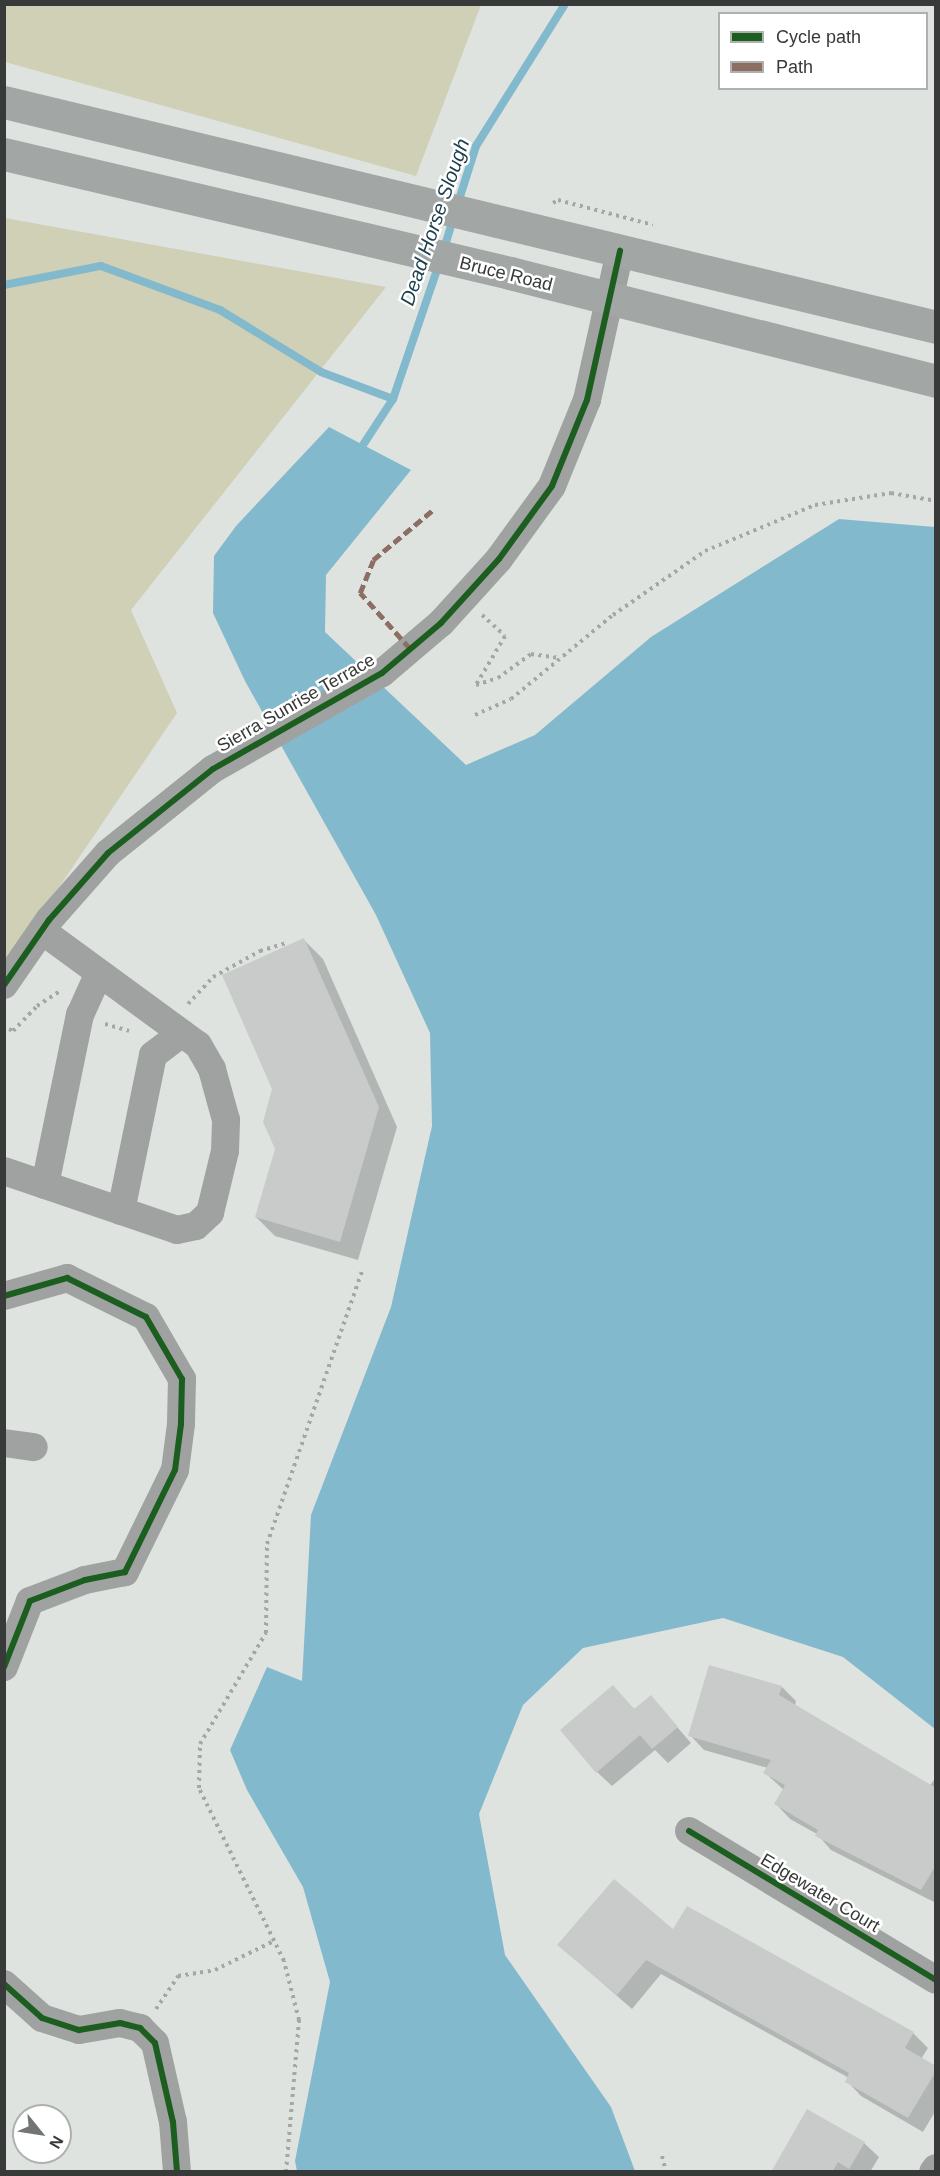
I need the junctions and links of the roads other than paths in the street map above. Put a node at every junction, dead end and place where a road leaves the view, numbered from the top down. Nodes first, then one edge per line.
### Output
1 (4, 102) edge
2 (4, 154) edge
3 (620, 252) junction
4 (610, 300) junction
5 (936, 327) edge
6 (936, 381) edge
7 (42, 931) junction
8 (99, 973) junction
9 (4, 985) edge
10 (173, 1027) junction
11 (4, 1171) edge
12 (45, 1185) junction
13 (121, 1211) junction
14 (4, 1296) edge
15 (4, 1443) edge
16 (34, 1447) dead end
17 (4, 1667) edge
18 (689, 1831) dead end
19 (936, 1980) edge
20 (4, 1984) edge
21 (936, 2168) edge
22 (177, 2172) edge
23 (933, 2172) edge

1 - 3 main road
2 - 4 main road, Bruce Road
3 - 4 street, Sierra Sunrise Terrace
3 - 5 main road
4 - 6 main road, Bruce Road
4 - 7 street, Sierra Sunrise Terrace
7 - 8 street
7 - 9 street, Sierra Sunrise Terrace
8 - 10 street
8 - 12 street
10 - 13 street
10 - 13 street
11 - 12 street
12 - 13 street
14 - 17 street
15 - 16 street
18 - 19 street, Edgewater Court
20 - 22 street
21 - 23 street

